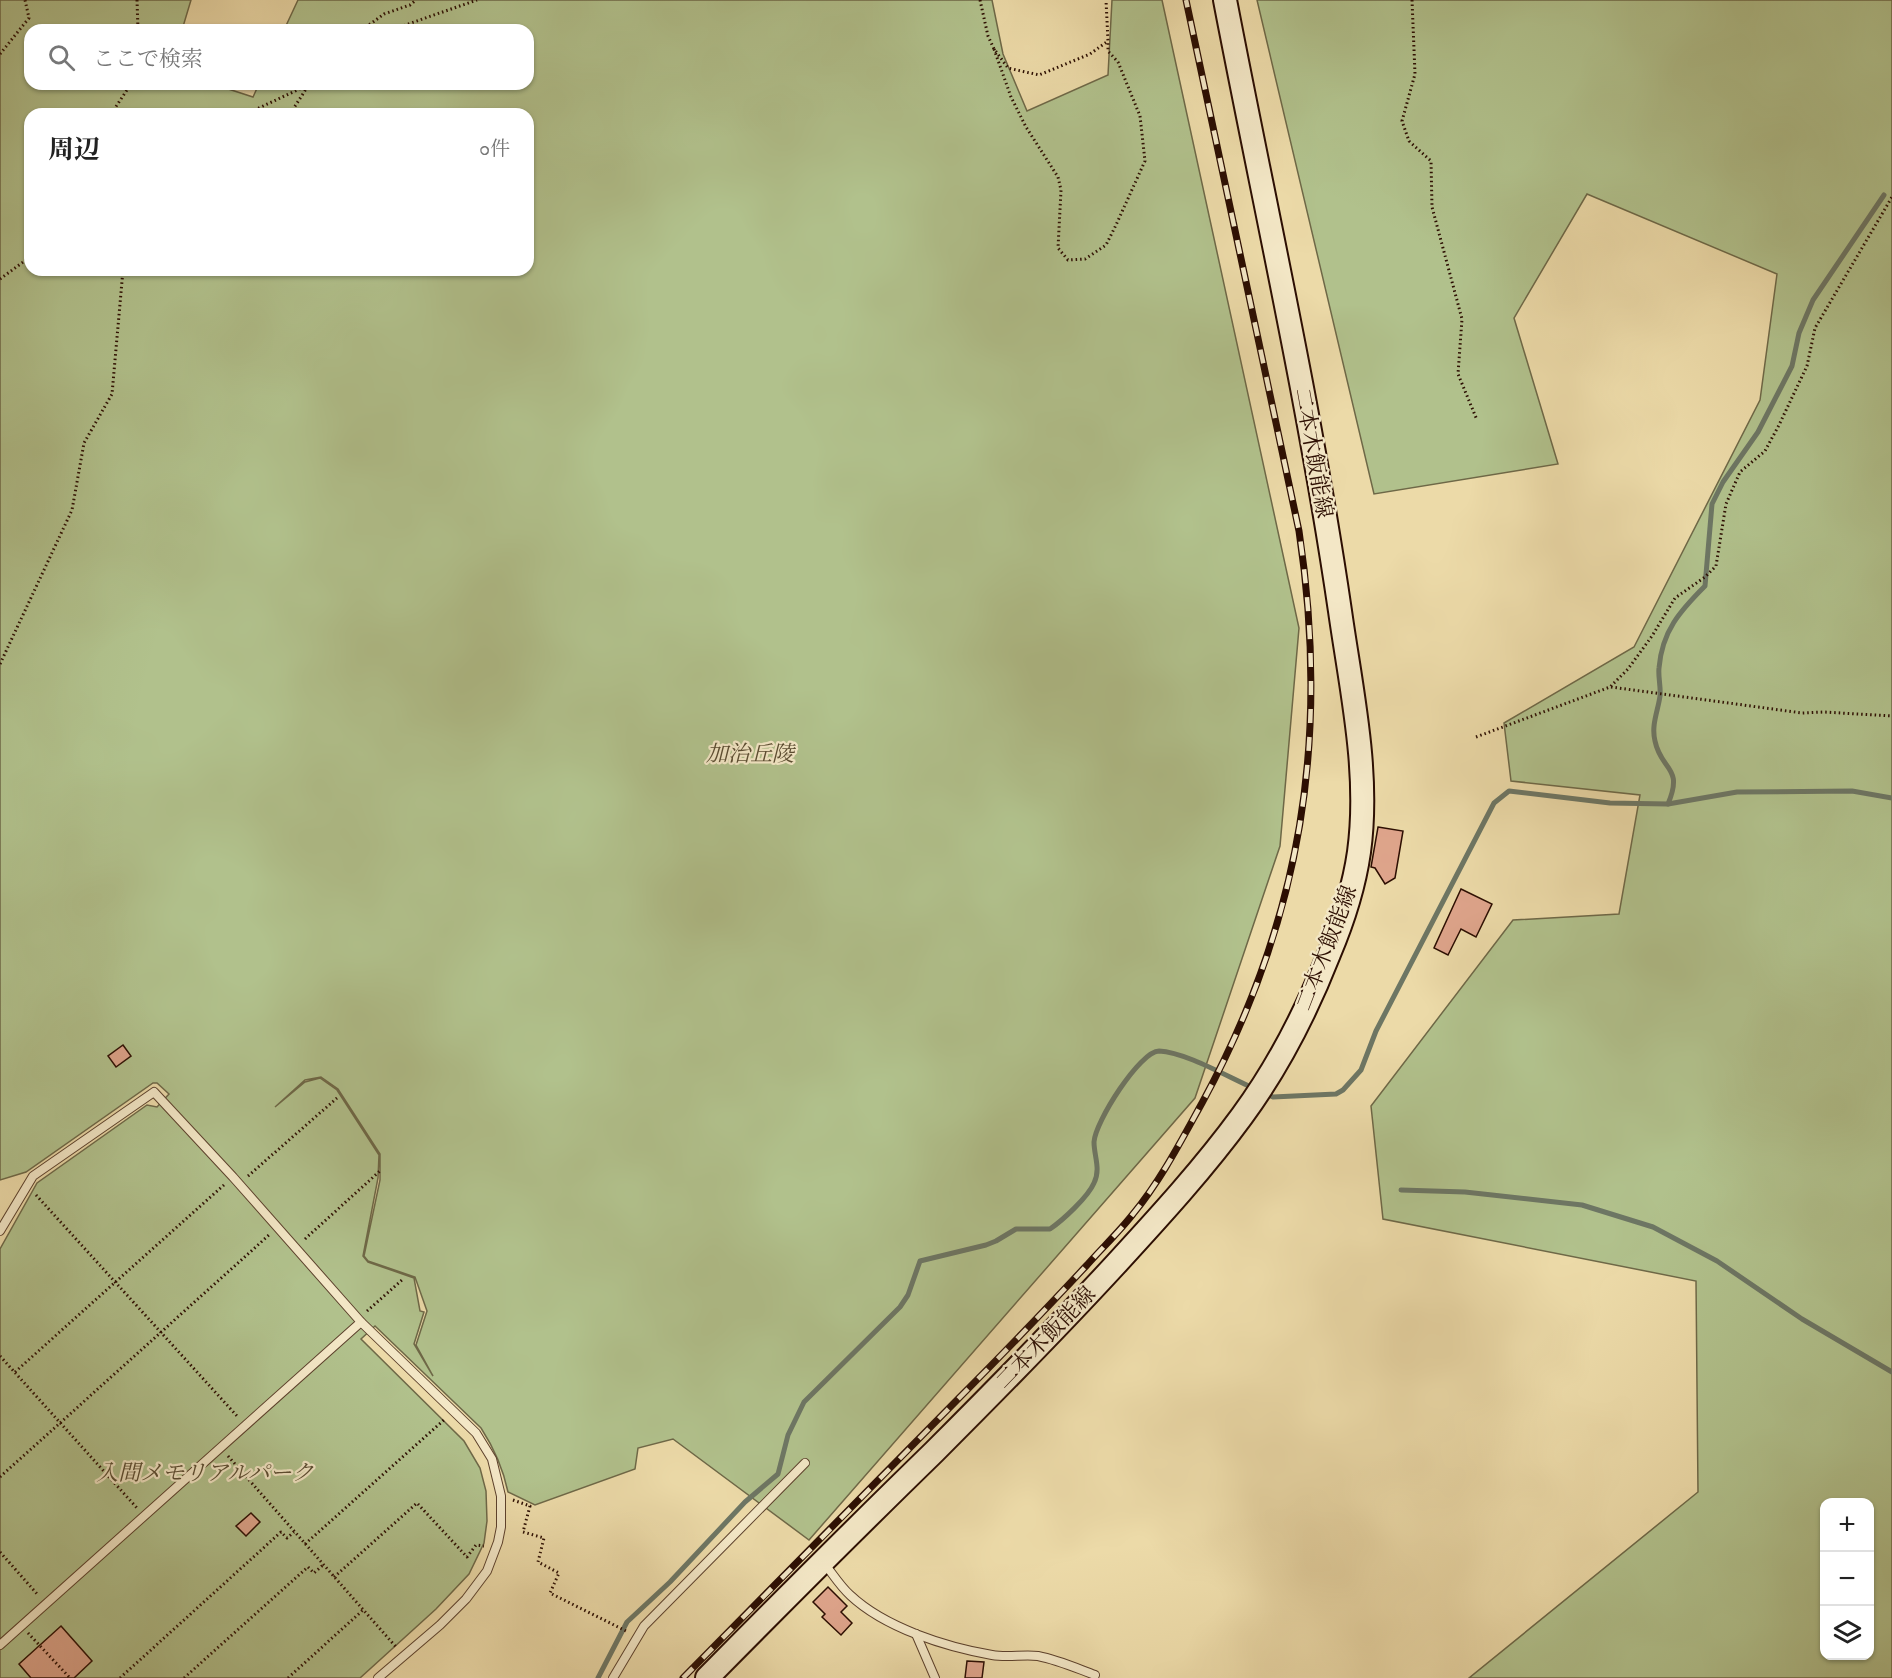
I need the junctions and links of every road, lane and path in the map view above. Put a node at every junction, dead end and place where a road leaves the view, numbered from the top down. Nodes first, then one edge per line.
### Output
1 (24, 0) edge
2 (137, 0) edge
3 (416, 0) edge
4 (477, 0) edge
5 (980, 0) edge
6 (1106, 0) edge
7 (1225, 0) edge
8 (1412, 0) edge
9 (24, 24) edge
10 (24, 24) edge
11 (138, 24) edge
12 (370, 24) edge
13 (409, 24) edge
14 (1108, 41) junction
15 (994, 49) junction
16 (0, 54) edge
17 (127, 90) edge
18 (298, 90) edge
19 (306, 90) edge
20 (115, 108) edge
21 (259, 108) edge
22 (294, 108) edge
23 (1892, 197) edge
24 (24, 261) edge
25 (122, 276) edge
26 (0, 279) edge
27 (1477, 420) dead end
28 (0, 664) edge
29 (1610, 687) junction
30 (1892, 716) edge
31 (1476, 737) dead end
32 (337, 1098) dead end
33 (381, 1170) dead end
34 (233, 1177) junction
35 (27, 1184) junction
36 (239, 1184) junction
37 (277, 1227) junction
38 (0, 1231) edge
39 (295, 1248) junction
40 (402, 1280) dead end
41 (115, 1282) junction
42 (359, 1321) junction
43 (161, 1331) junction
44 (0, 1356) edge
45 (15, 1372) junction
46 (446, 1418) dead end
47 (60, 1423) junction
48 (244, 1424) junction
49 (220, 1446) junction
50 (805, 1463) dead end
51 (0, 1477) edge
52 (508, 1498) dead end
53 (145, 1516) junction
54 (294, 1532) junction
55 (305, 1544) junction
56 (485, 1546) dead end
57 (0, 1552) edge
58 (823, 1561) junction
59 (323, 1565) junction
60 (334, 1577) junction
61 (45, 1603) junction
62 (363, 1610) junction
63 (21, 1625) junction
64 (629, 1632) dead end
65 (916, 1634) junction
66 (0, 1645) edge
67 (402, 1656) junction
68 (1095, 1676) dead end
69 (70, 1678) edge
70 (120, 1678) edge
71 (184, 1678) edge
72 (288, 1678) edge
73 (378, 1678) edge
74 (613, 1678) edge
75 (707, 1678) edge
76 (935, 1678) edge

1 - 10 path
2 - 11 path
3 - 12 path
4 - 13 path
5 - 15 path
6 - 14 path
7 - 58 main road, 二本木飯能線
8 - 27 path
9 - 16 path
14 - 15 path
14 - 15 path
17 - 20 path
18 - 21 path
19 - 22 path
23 - 29 path
24 - 26 path
25 - 28 path
29 - 30 path
29 - 31 path
32 - 36 path
33 - 39 path
34 - 35 lane
34 - 36 lane
34 - 41 path
35 - 38 lane
35 - 41 path
36 - 37 lane
37 - 39 lane
37 - 43 path
39 - 42 lane
40 - 42 path
41 - 43 path
41 - 45 path
42 - 48 lane
42 - 67 lane
43 - 47 path
43 - 48 path
44 - 45 path
45 - 47 path
46 - 55 path
47 - 51 path
47 - 53 path
48 - 49 lane
49 - 53 lane
49 - 54 path
50 - 74 lane
52 - 64 path
53 - 61 lane
54 - 55 path
54 - 70 path
55 - 59 path
56 - 60 path
57 - 61 path
58 - 65 lane
58 - 75 main road, 二本木飯能線
59 - 60 path
59 - 71 path
60 - 62 path
61 - 63 lane
62 - 67 path
62 - 72 path
63 - 66 lane
63 - 69 path
65 - 68 lane
65 - 76 lane
67 - 73 lane

